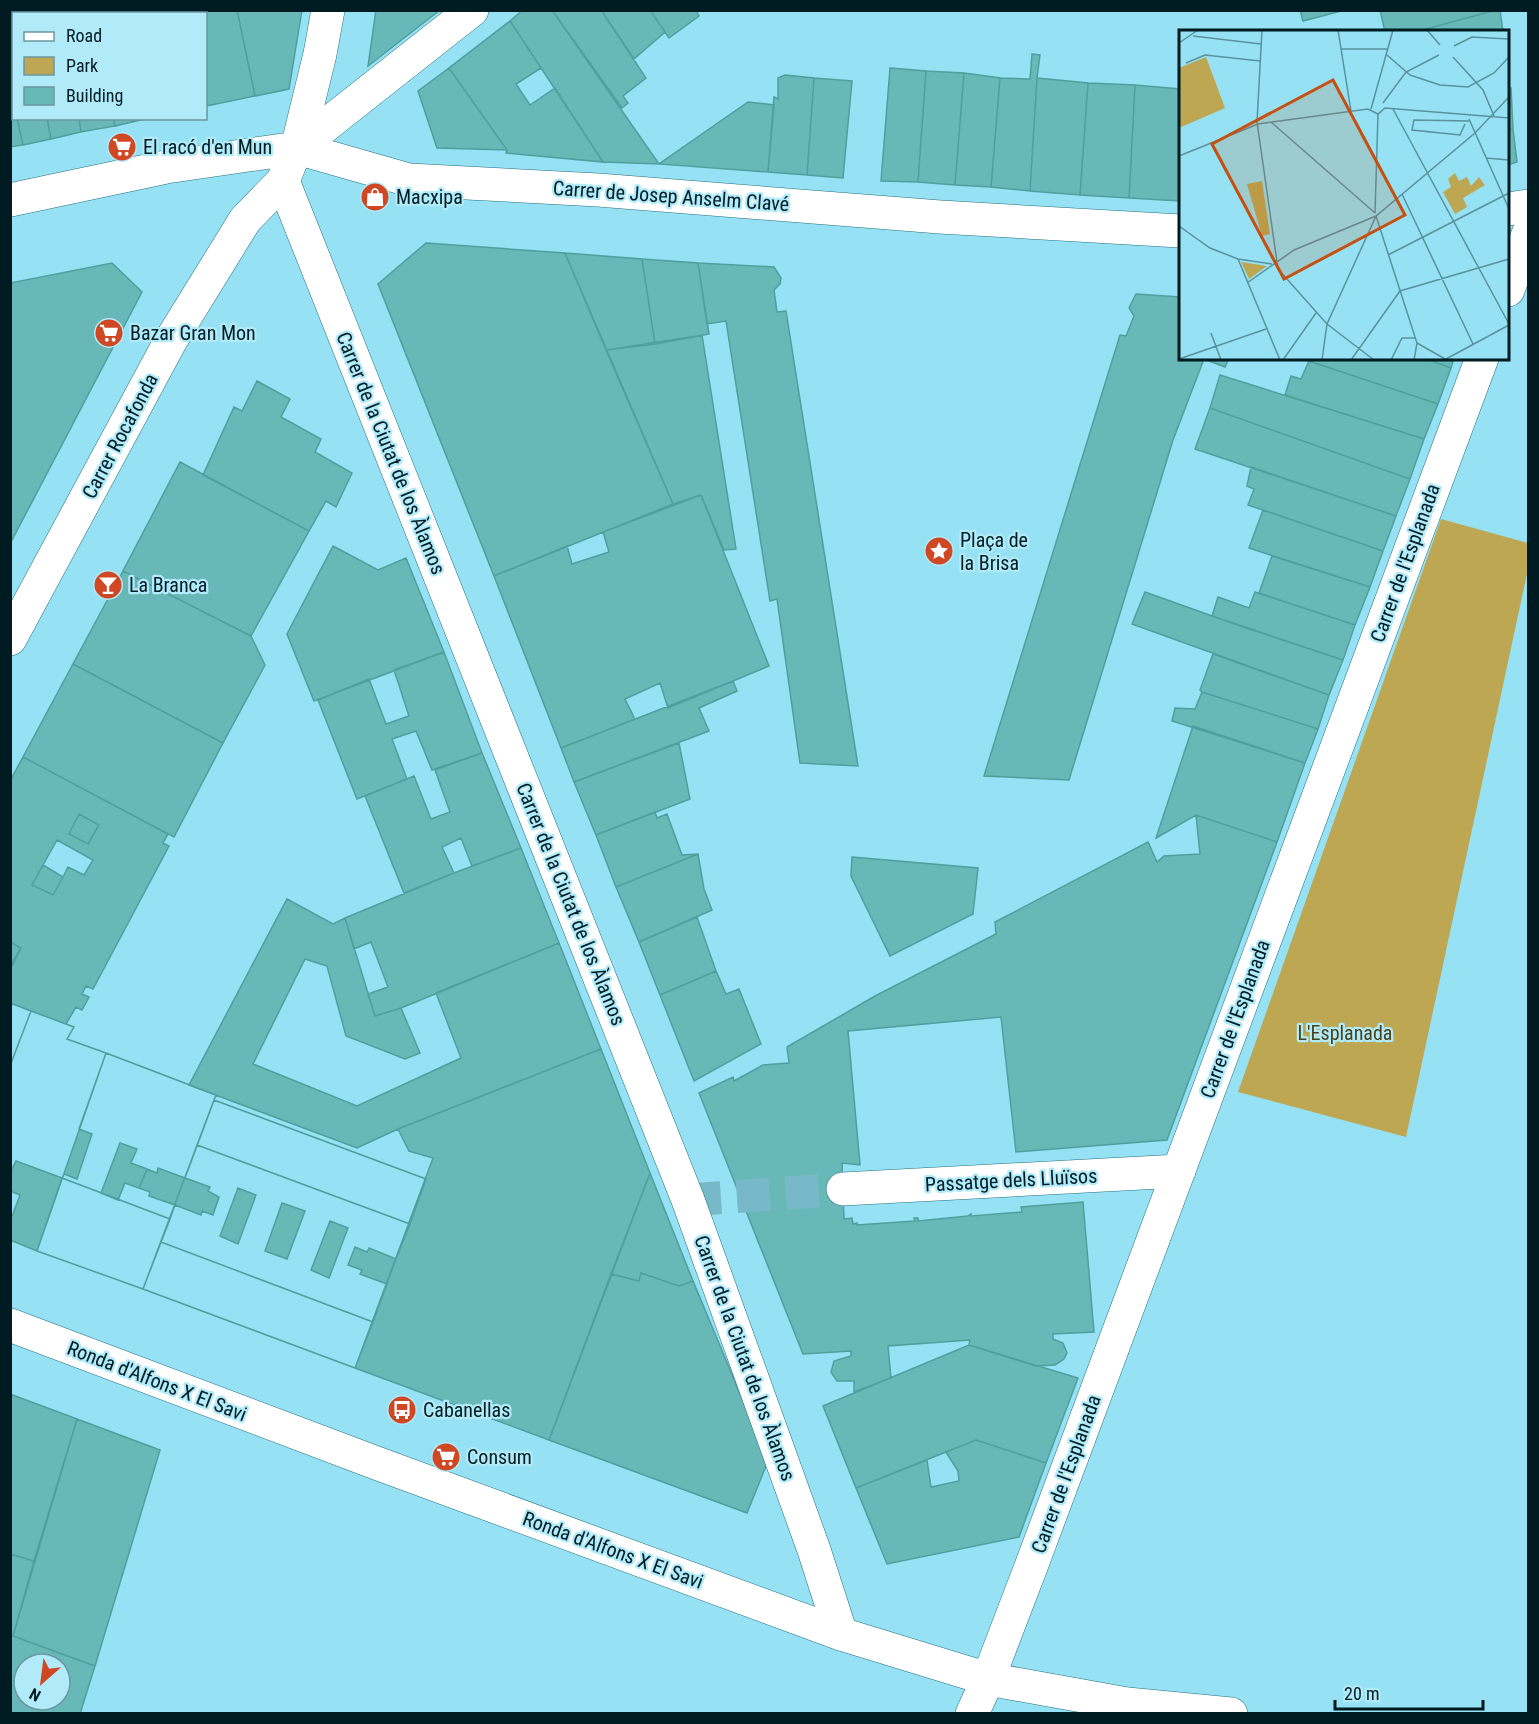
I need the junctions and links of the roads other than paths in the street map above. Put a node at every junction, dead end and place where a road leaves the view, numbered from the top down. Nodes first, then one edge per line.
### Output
1 (328, 10) edge
2 (472, 10) edge
3 (297, 148) junction
4 (283, 180) junction
5 (10, 200) edge
6 (1528, 206) edge
7 (1509, 209) edge
8 (1179, 231) edge
9 (1528, 234) edge
10 (1509, 287) edge
11 (1481, 360) edge
12 (10, 639) edge
13 (1179, 1171) junction
14 (843, 1189) tunnel mouth
15 (10, 1325) edge
16 (842, 1634) junction
17 (988, 1679) junction
18 (972, 1713) edge
19 (1231, 1713) edge

1 - 3 street, Carrer Rocafonda
2 - 3 street
3 - 4 street, Carrer Rocafonda
3 - 5 street, Carrer de Josep Anselm Clavé
3 - 8 street, Carrer de Josep Anselm Clavé
4 - 12 street, Carrer Rocafonda
4 - 16 street, Carrer de la Ciutat de los Àlamos
6 - 7 street
9 - 10 street
11 - 13 street, Carrer de l'Esplanada
13 - 14 street, Passatge dels Lluïsos
13 - 17 street, Carrer de l'Esplanada
15 - 16 street, Ronda d'Alfons X El Savi
16 - 17 street, Ronda d'Alfons X El Savi
17 - 18 street, Carrer de l'Esplanada
17 - 19 street, Ronda d'Alfons X El Savi

